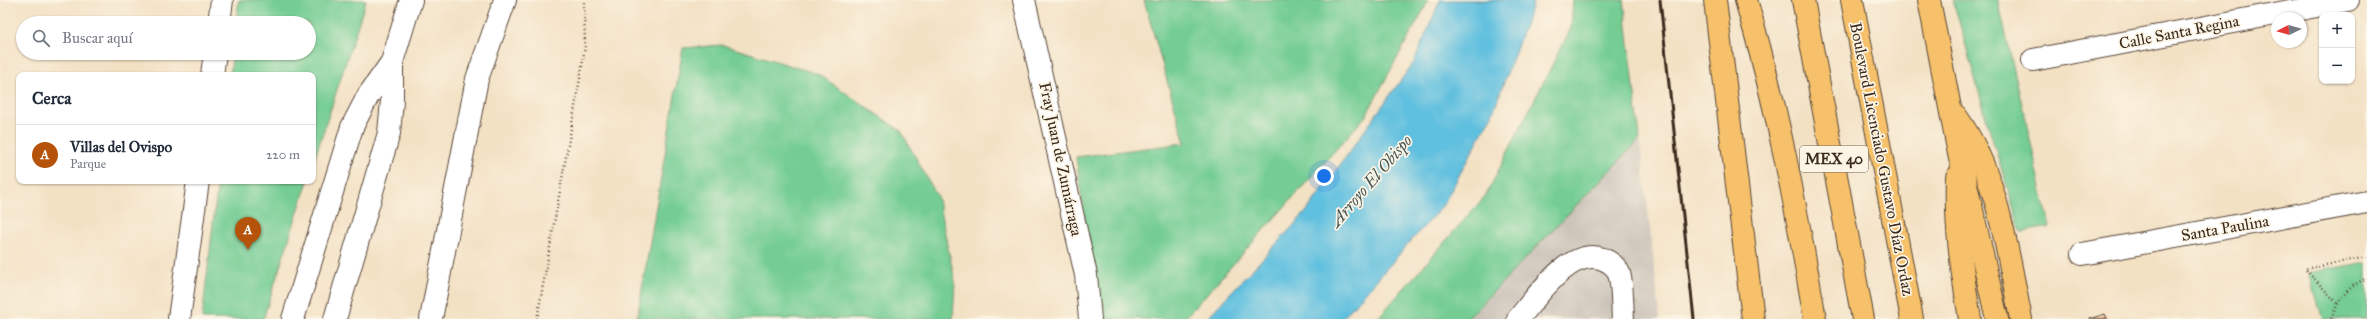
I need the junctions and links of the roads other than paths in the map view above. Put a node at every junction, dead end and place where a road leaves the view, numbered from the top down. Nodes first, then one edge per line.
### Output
1 (222, 0) edge
2 (411, 0) edge
3 (505, 0) edge
4 (1024, 0) edge
5 (1715, 0) edge
6 (1746, 0) edge
7 (1803, 0) edge
8 (1852, 0) edge
9 (1929, 0) edge
10 (2348, 0) edge
11 (220, 16) edge
12 (214, 60) edge
13 (2033, 60) dead end
14 (392, 62) junction
15 (212, 72) edge
16 (1952, 110) junction
17 (1959, 154) junction
18 (198, 184) edge
19 (2367, 202) edge
20 (2082, 254) dead end
21 (179, 319) edge
22 (293, 319) edge
23 (334, 319) edge
24 (431, 319) edge
25 (1090, 319) edge
26 (1518, 319) edge
27 (1623, 319) edge
28 (1753, 319) edge
29 (1816, 319) edge
30 (1863, 319) edge
31 (1912, 319) edge
32 (1970, 319) edge
33 (1997, 319) edge
34 (2021, 319) edge

1 - 11 street
2 - 14 street
3 - 24 street
4 - 25 street, Fray Juan de Zumárraga
5 - 28 main road
6 - 29 main road
7 - 30 main road, MEX 40
8 - 31 main road, Boulevard Licenciado Gustavo Díaz Ordaz / MEX 40
9 - 16 main road
10 - 13 street, Calle Santa Regina
12 - 15 street
14 - 22 street
14 - 23 street
16 - 17 main road
16 - 34 main road
17 - 32 main road
17 - 33 main road
18 - 21 street
19 - 20 street, Santa Paulina
26 - 27 street

